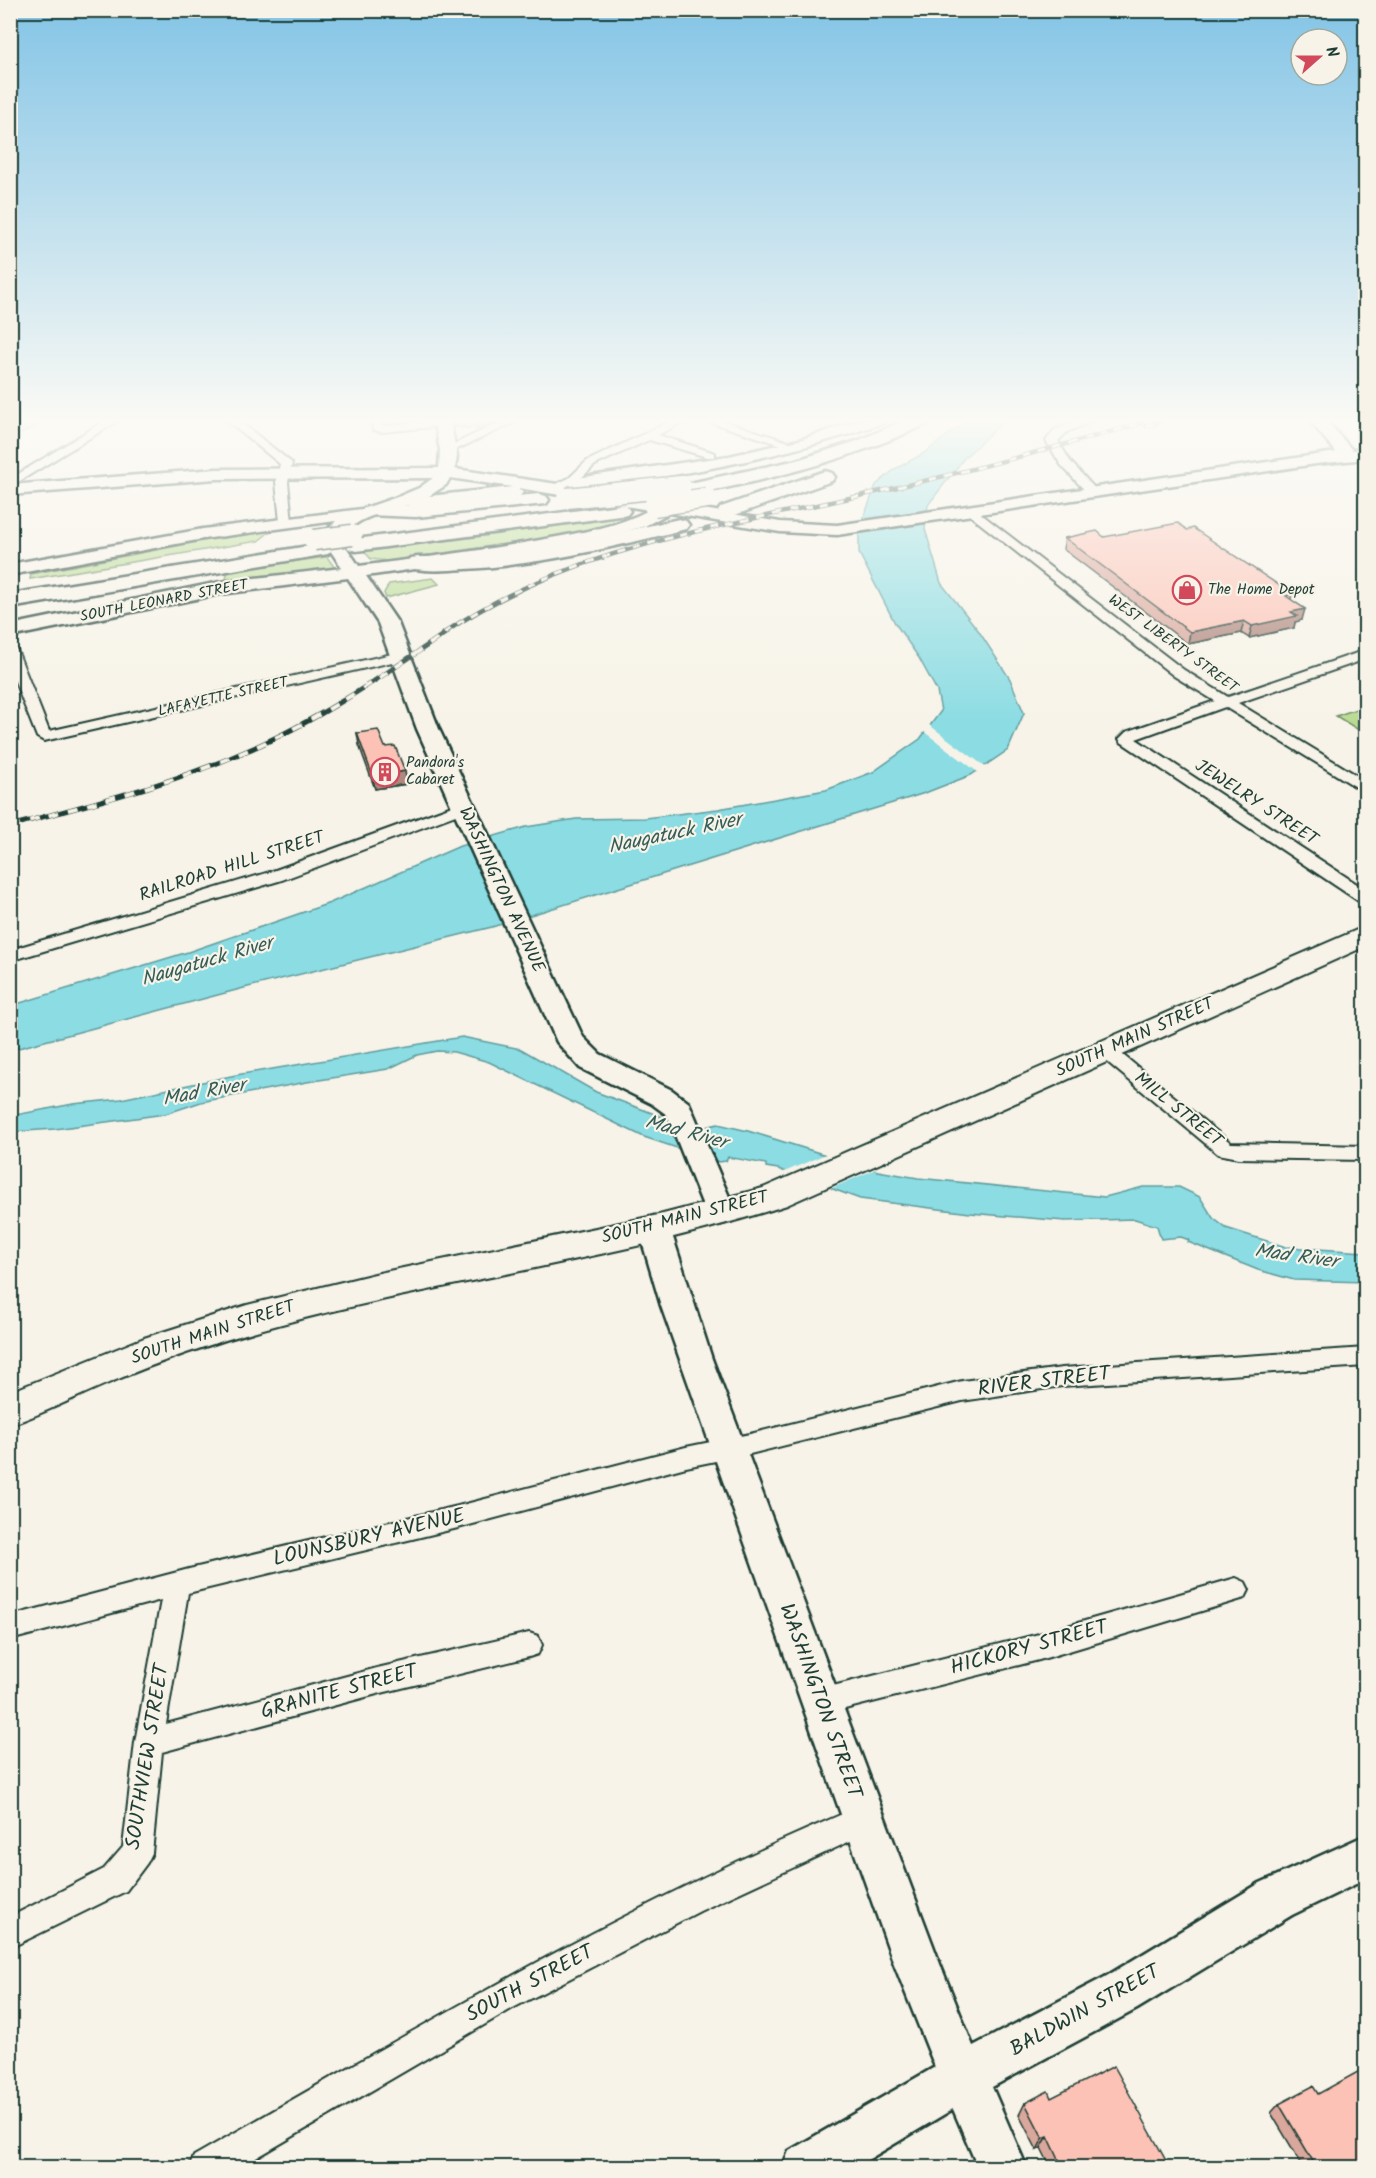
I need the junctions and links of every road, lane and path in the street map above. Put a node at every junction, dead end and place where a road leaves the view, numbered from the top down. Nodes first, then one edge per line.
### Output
1 (286, 522) edge
2 (348, 522) edge
3 (473, 522) edge
4 (541, 522) edge
5 (601, 522) edge
6 (693, 522) edge
7 (764, 522) edge
8 (899, 522) edge
9 (985, 522) edge
10 (354, 540) junction
11 (411, 564) junction
12 (10, 570) edge
13 (355, 571) junction
14 (18, 593) edge
15 (373, 599) junction
16 (10, 631) edge
17 (10, 650) edge
18 (1365, 654) edge
19 (402, 656) junction
20 (1346, 661) junction
21 (1364, 672) edge
22 (1224, 703) junction
23 (1365, 788) edge
24 (467, 816) junction
25 (1365, 898) edge
26 (1365, 935) edge
27 (10, 956) edge
28 (1106, 1051) junction
29 (1365, 1154) edge
30 (721, 1213) junction
31 (654, 1228) junction
32 (1365, 1357) edge
33 (10, 1409) edge
34 (728, 1449) junction
35 (177, 1584) junction
36 (1236, 1590) dead end
37 (10, 1628) edge
38 (529, 1645) dead end
39 (821, 1702) junction
40 (149, 1742) junction
41 (864, 1820) junction
42 (1365, 1856) edge
43 (10, 1933) edge
44 (963, 2077) junction
45 (206, 2168) edge
46 (806, 2168) edge
47 (1003, 2168) edge

1 - 12 main road
2 - 13 main road, WASHINGTON AVENUE
3 - 10 highway
4 - 10 highway
5 - 11 main road, SOUTH LEONARD STREET
6 - 11 highway
7 - 8 main road
9 - 22 street, WEST LIBERTY STREET
10 - 14 highway
11 - 13 main road, SOUTH LEONARD STREET
11 - 15 main road
13 - 15 main road, WASHINGTON AVENUE
13 - 16 main road, SOUTH LEONARD STREET
15 - 19 main road, WASHINGTON AVENUE
17 - 19 street, LAFAYETTE STREET
18 - 20 street
19 - 24 main road, WASHINGTON AVENUE
20 - 21 street
20 - 22 street
22 - 23 street, WEST LIBERTY STREET
22 - 25 street, JEWELRY STREET
24 - 27 street, RAILROAD HILL STREET
24 - 30 main road, WASHINGTON AVENUE
26 - 28 main road, SOUTH MAIN STREET
28 - 29 street, MILL STREET
28 - 30 main road, SOUTH MAIN STREET
30 - 31 main road, SOUTH MAIN STREET
31 - 33 main road, SOUTH MAIN STREET
31 - 34 main road, WASHINGTON STREET
32 - 34 street, RIVER STREET
34 - 35 street, LOUNSBURY AVENUE
34 - 39 main road, WASHINGTON STREET
35 - 37 street, LOUNSBURY AVENUE
35 - 40 street, SOUTHVIEW STREET
36 - 39 street, HICKORY STREET
38 - 40 street, GRANITE STREET
39 - 41 main road, WASHINGTON STREET
40 - 43 street, SOUTHVIEW STREET
41 - 44 main road, WASHINGTON STREET
41 - 45 street, SOUTH STREET
42 - 44 main road, BALDWIN STREET
44 - 46 main road, BALDWIN STREET
44 - 47 main road, WASHINGTON STREET

